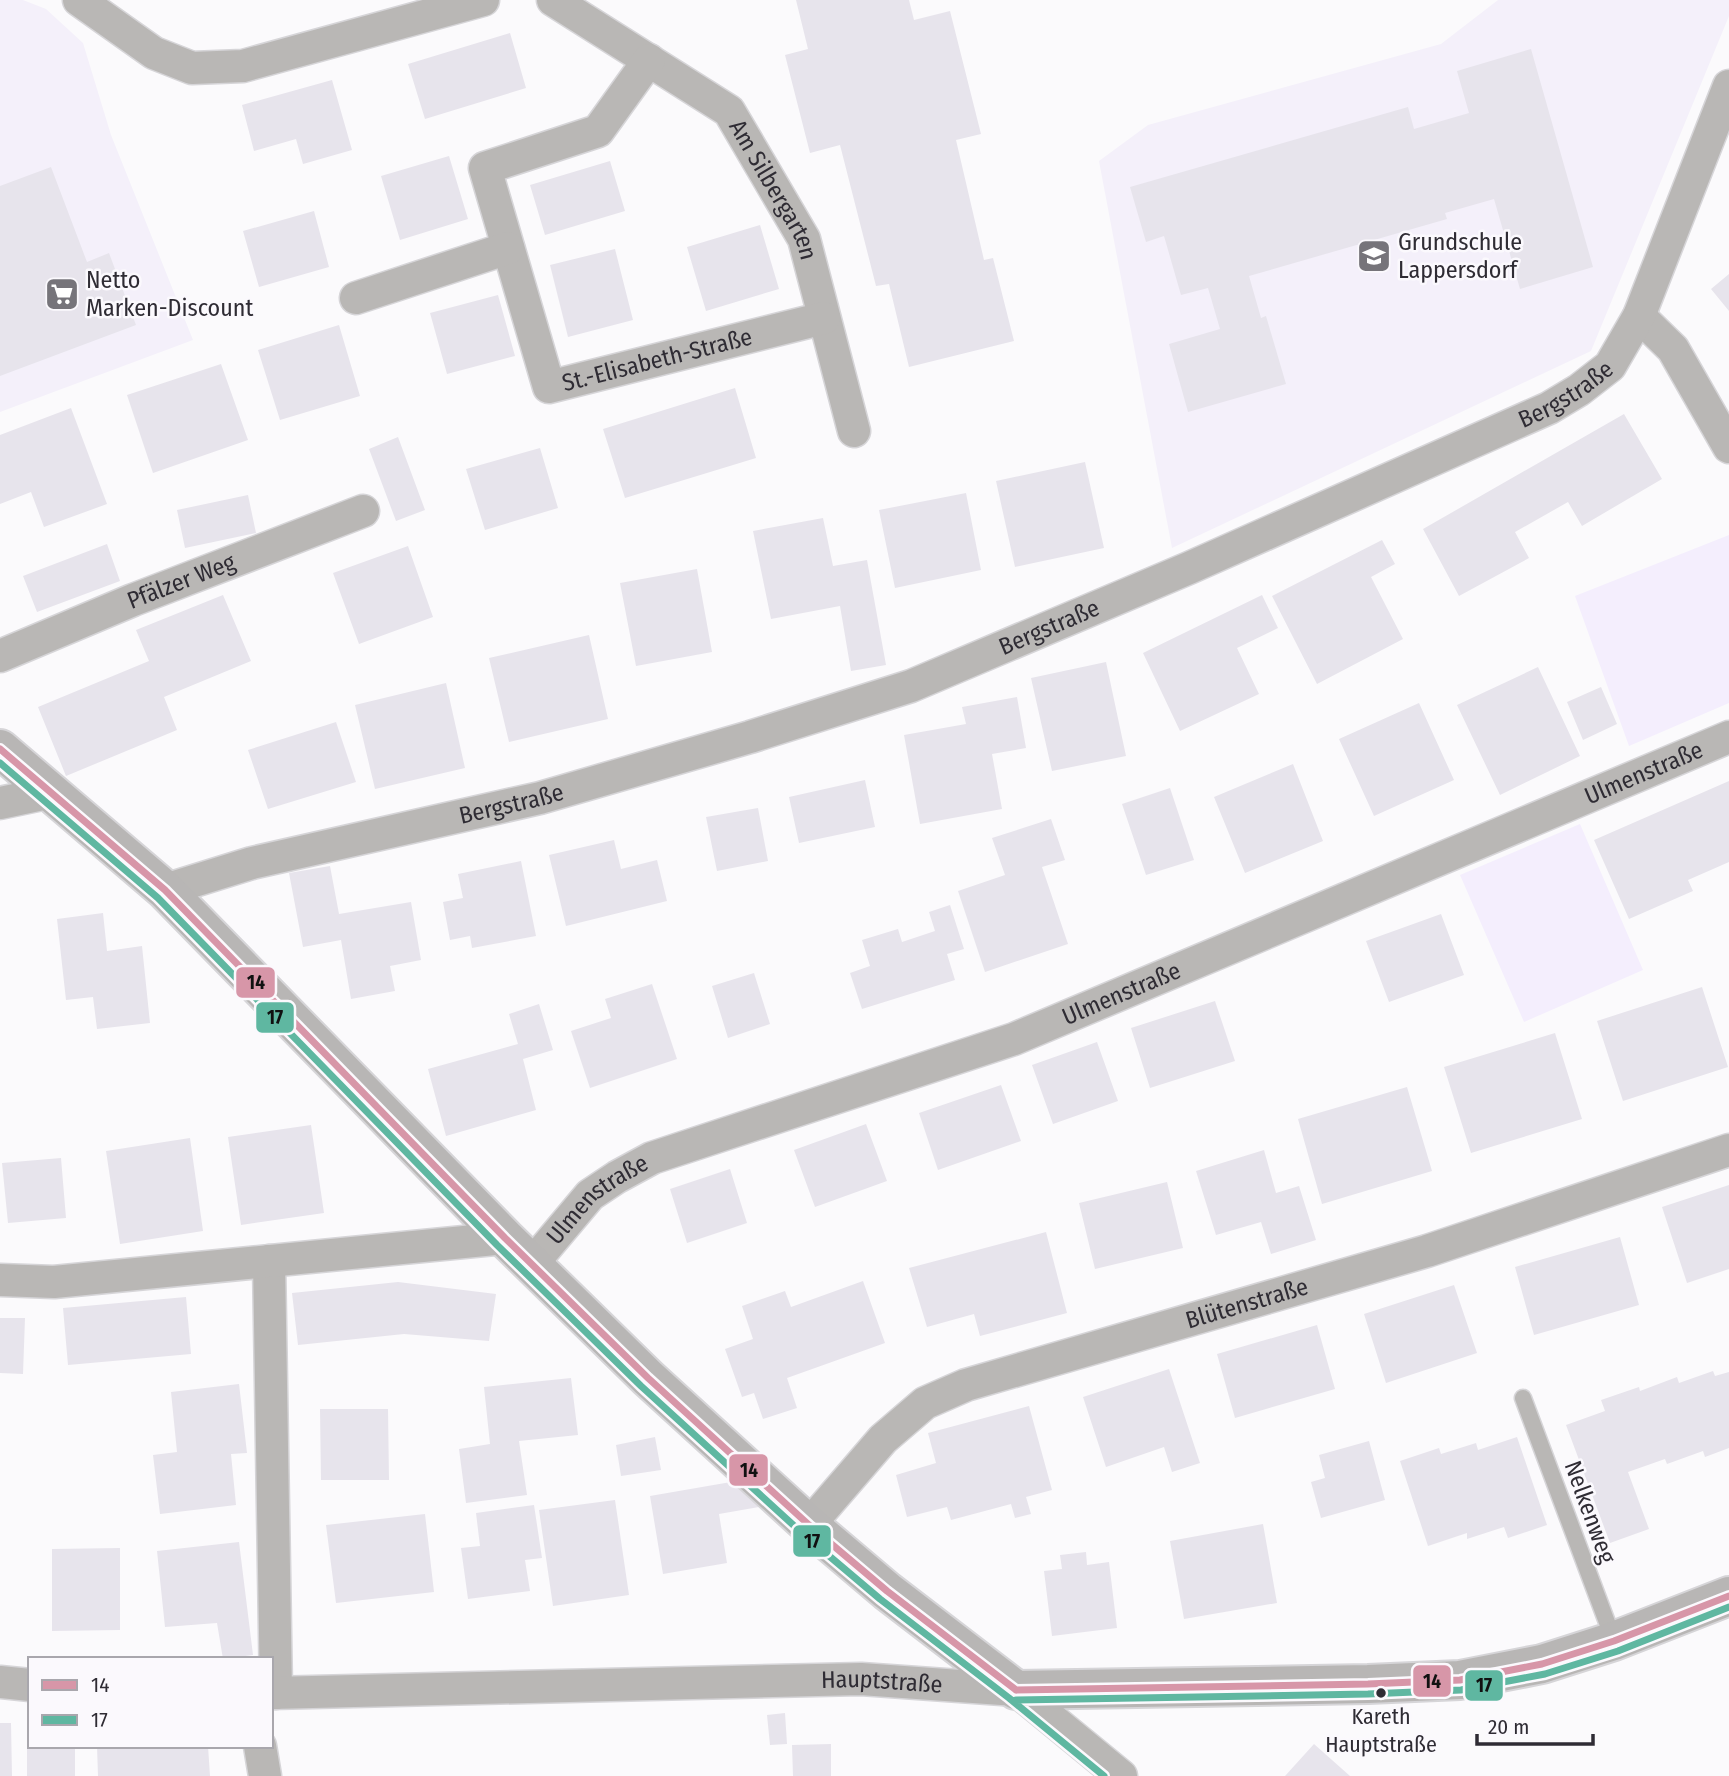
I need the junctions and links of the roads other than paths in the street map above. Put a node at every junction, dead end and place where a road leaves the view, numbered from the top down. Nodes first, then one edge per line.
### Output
1 (79, 0) edge
2 (483, 0) edge
3 (553, 0) edge
4 (649, 60) junction
5 (1729, 86) edge
6 (508, 248) junction
7 (356, 298) dead end
8 (1639, 316) junction
9 (824, 318) junction
10 (854, 431) dead end
11 (1729, 447) edge
12 (363, 511) dead end
13 (0, 656) edge
14 (1729, 737) edge
15 (0, 749) edge
16 (52, 792) junction
17 (0, 803) edge
18 (164, 890) junction
19 (1729, 1150) edge
20 (505, 1238) junction
21 (269, 1261) junction
22 (532, 1264) junction
23 (0, 1280) edge
24 (1523, 1398) dead end
25 (810, 1525) junction
26 (1729, 1596) edge
27 (1614, 1641) junction
28 (273, 1657) edge
29 (0, 1682) edge
30 (28, 1685) edge
31 (1016, 1690) junction
32 (273, 1693) edge
33 (260, 1748) edge
34 (265, 1776) edge
35 (1121, 1776) edge

1 - 2 street
3 - 4 street, Am Silbergarten
4 - 6 street, St.-Elisabeth-Straße
4 - 9 street, Am Silbergarten
5 - 8 street, Bergstraße
6 - 7 street
6 - 9 street, St.-Elisabeth-Straße
8 - 11 street
8 - 18 street, Bergstraße
9 - 10 street, Am Silbergarten
12 - 13 street, Pfälzer Weg
14 - 22 street, Ulmenstraße
15 - 16 street
16 - 17 street
16 - 18 street
18 - 20 street
19 - 25 street, Blütenstraße
20 - 21 street
20 - 22 street
21 - 23 street
21 - 28 street
22 - 25 street
24 - 27 lane, Nelkenweg
25 - 31 street
26 - 27 street, Hauptstraße
27 - 31 street, Hauptstraße
29 - 30 street
31 - 32 street, Hauptstraße
31 - 35 street
33 - 34 street

